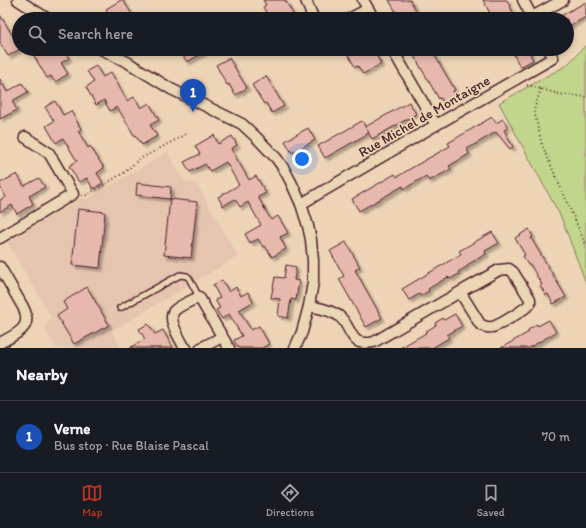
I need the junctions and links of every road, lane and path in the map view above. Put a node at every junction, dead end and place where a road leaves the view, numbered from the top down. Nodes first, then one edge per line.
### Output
1 (18, 0) edge
2 (306, 0) edge
3 (523, 0) edge
4 (563, 0) edge
5 (366, 4) edge
6 (37, 12) edge
7 (311, 12) edge
8 (357, 12) edge
9 (529, 12) edge
10 (542, 12) edge
11 (115, 56) edge
12 (396, 56) edge
13 (552, 56) edge
14 (512, 81) junction
15 (541, 89) junction
16 (586, 97) edge
17 (436, 125) junction
18 (188, 133) dead end
19 (25, 137) dead end
20 (73, 194) junction
21 (301, 204) junction
22 (0, 238) edge
23 (586, 245) edge
24 (0, 267) edge
25 (460, 292) junction
26 (200, 297) junction
27 (310, 306) junction
28 (120, 308) dead end
29 (222, 336) junction
30 (0, 343) edge
31 (186, 348) edge
32 (202, 348) edge
33 (229, 348) edge
34 (295, 348) edge

1 - 6 street
2 - 7 street
3 - 9 street
4 - 10 street
5 - 8 street
11 - 21 street
12 - 17 street
13 - 14 street, Rue Michel de Montaigne
14 - 15 path
14 - 17 street, Rue Michel de Montaigne
15 - 16 path
15 - 23 path
17 - 21 street, Rue Michel de Montaigne
18 - 20 path
19 - 20 street
20 - 22 street
21 - 27 street
24 - 30 street
25 - 25 street
25 - 27 street
26 - 28 lane
26 - 29 street
26 - 31 street
27 - 34 street
29 - 32 street
29 - 33 street

